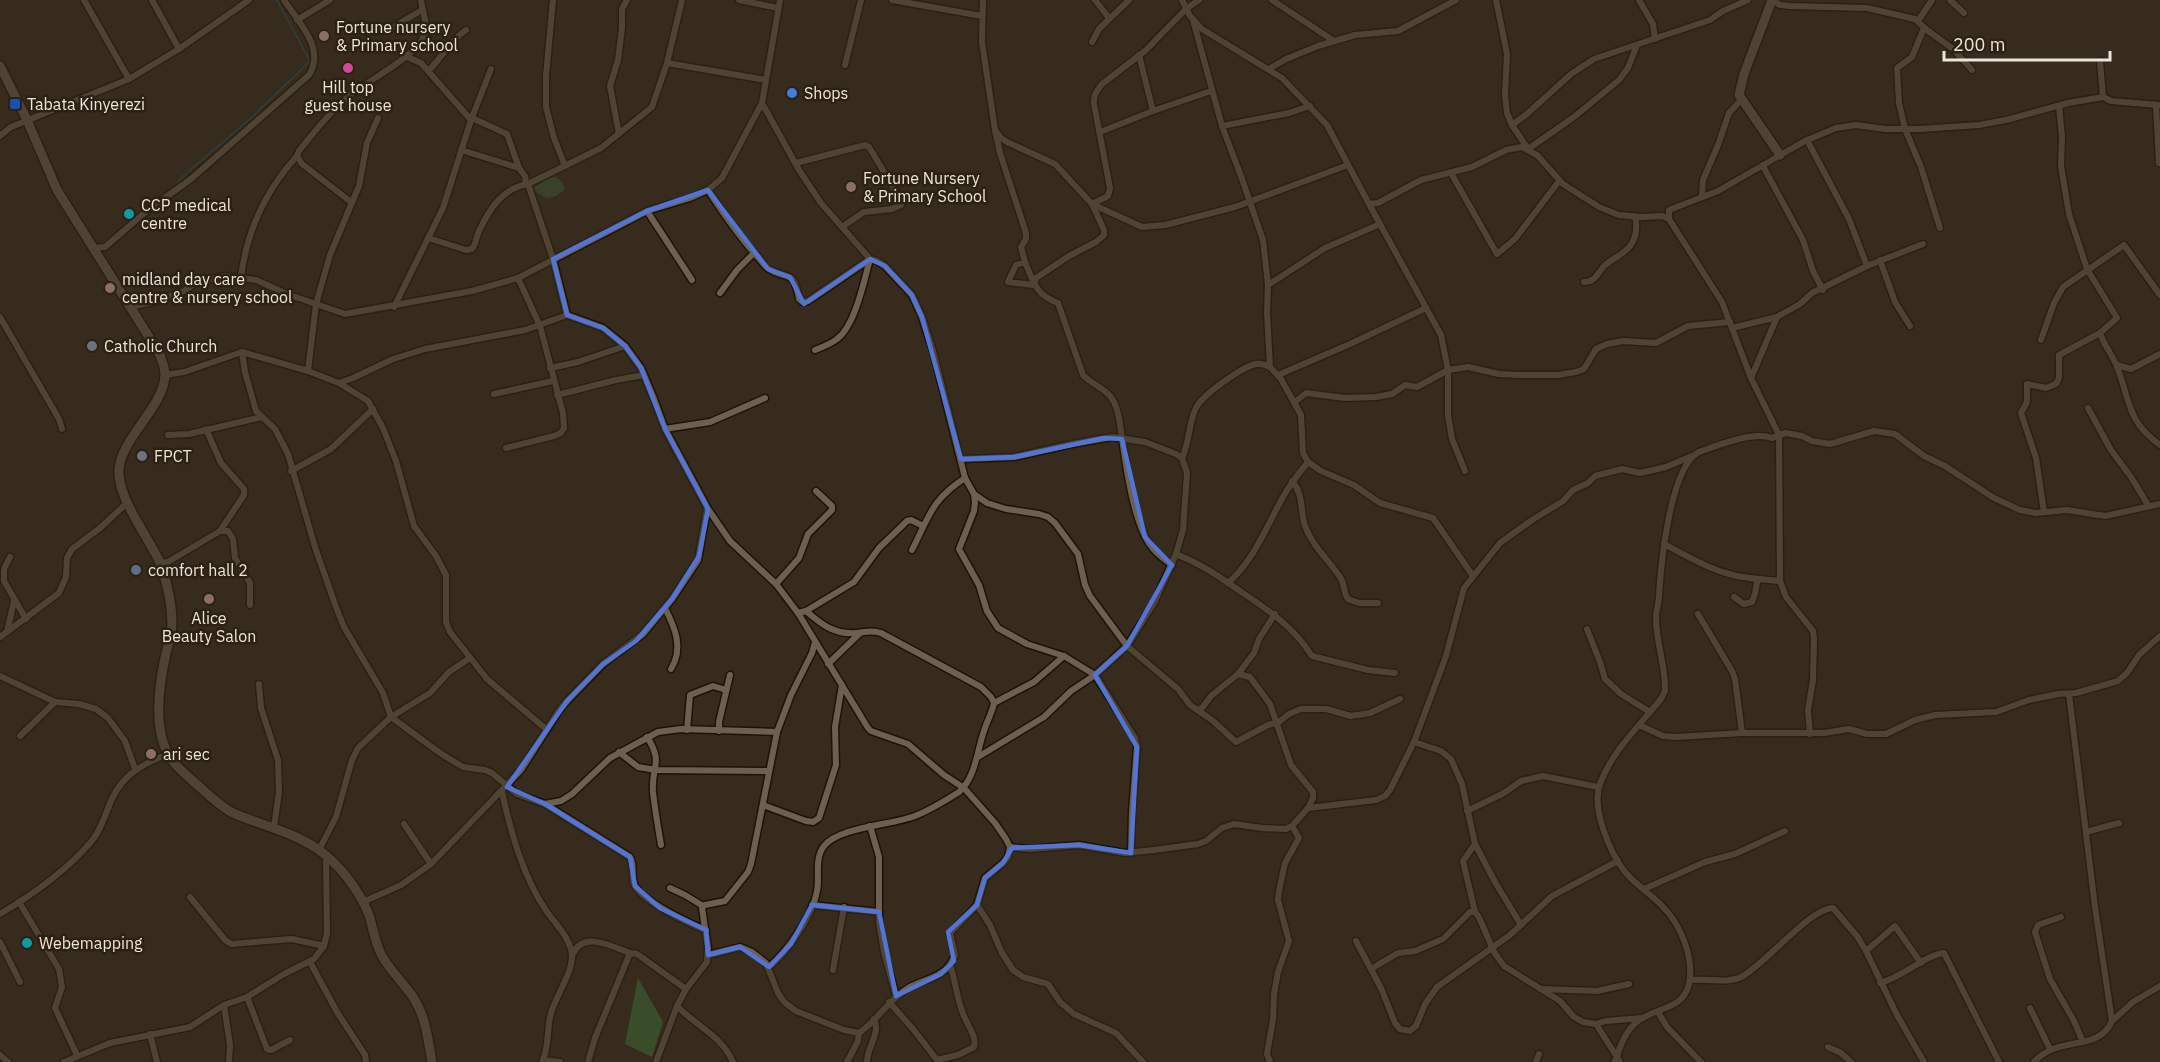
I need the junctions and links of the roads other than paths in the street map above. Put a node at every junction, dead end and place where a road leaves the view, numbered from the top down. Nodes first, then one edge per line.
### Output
1 (84, 0) edge
2 (152, 0) edge
3 (249, 0) edge
4 (284, 0) edge
5 (330, 0) edge
6 (421, 0) edge
7 (554, 0) edge
8 (627, 0) edge
9 (682, 0) edge
10 (739, 0) edge
11 (780, 0) edge
12 (861, 0) edge
13 (892, 0) edge
14 (983, 0) edge
15 (1095, 0) edge
16 (1129, 0) edge
17 (1182, 0) edge
18 (1199, 0) edge
19 (1272, 0) edge
20 (1456, 0) edge
21 (1496, 0) edge
22 (1639, 0) edge
23 (1748, 0) edge
24 (1772, 0) edge
25 (1932, 0) edge
26 (1950, 0) edge
27 (778, 8) junction
28 (1186, 9) junction
29 (422, 10) junction
30 (1964, 13) dead end
31 (982, 16) junction
32 (1109, 18) junction
33 (297, 20) junction
34 (1193, 20) junction
35 (1918, 21) junction
36 (1924, 28) junction
37 (388, 30) dead end
38 (466, 30) dead end
39 (1655, 39) junction
40 (1334, 41) junction
41 (1092, 42) dead end
42 (1637, 45) junction
43 (179, 49) junction
44 (1139, 55) junction
45 (405, 56) junction
46 (2100, 61) dead end
47 (667, 63) junction
48 (845, 65) dead end
49 (0, 66) edge
50 (491, 69) dead end
51 (1269, 69) junction
52 (429, 70) junction
53 (1972, 70) dead end
54 (129, 79) junction
55 (766, 80) junction
56 (1211, 91) junction
57 (2103, 98) junction
58 (1741, 100) junction
59 (762, 103) junction
60 (2158, 105) edge
61 (1310, 106) junction
62 (2059, 106) junction
63 (1153, 111) junction
64 (378, 118) dead end
65 (471, 119) junction
66 (27, 120) junction
67 (1512, 125) junction
68 (1221, 126) junction
69 (1905, 129) junction
70 (995, 130) junction
71 (1101, 132) junction
72 (619, 134) junction
73 (0, 136) edge
74 (1807, 140) junction
75 (1528, 149) junction
76 (461, 150) junction
77 (1780, 155) junction
78 (297, 156) junction
79 (796, 163) junction
80 (2159, 163) edge
81 (1348, 165) junction
82 (565, 166) junction
83 (1763, 166) junction
84 (519, 168) junction
85 (1451, 173) junction
86 (1559, 181) junction
87 (527, 184) junction
88 (708, 190) junction
89 (1702, 196) junction
90 (1250, 201) junction
91 (351, 202) junction
92 (1092, 204) junction
93 (1369, 204) junction
94 (647, 211) junction
95 (1635, 217) junction
96 (1669, 219) junction
97 (1380, 224) junction
98 (842, 227) junction
99 (1940, 228) dead end
100 (428, 238) junction
101 (1923, 244) dead end
102 (92, 248) junction
103 (754, 253) junction
104 (553, 259) junction
105 (870, 259) junction
106 (1880, 260) junction
107 (1025, 262) junction
108 (1867, 266) junction
109 (2087, 269) junction
110 (241, 277) junction
111 (518, 278) junction
112 (692, 280) dead end
113 (1584, 282) dead end
114 (1034, 285) junction
115 (1268, 285) junction
116 (1822, 290) junction
117 (720, 293) dead end
118 (2160, 295) edge
119 (316, 304) junction
120 (130, 307) junction
121 (394, 307) junction
122 (1426, 308) junction
123 (567, 315) junction
124 (0, 317) edge
125 (1776, 317) junction
126 (1731, 325) junction
127 (540, 326) junction
128 (1910, 326) dead end
129 (2100, 333) junction
130 (2041, 340) dead end
131 (625, 346) junction
132 (815, 350) dead end
133 (242, 352) junction
134 (2160, 354) edge
135 (2117, 365) junction
136 (1269, 367) junction
137 (550, 368) junction
138 (1448, 370) junction
139 (308, 371) junction
140 (165, 375) junction
141 (644, 375) junction
142 (1278, 375) junction
143 (1751, 378) junction
144 (553, 381) junction
145 (339, 383) junction
146 (494, 394) dead end
147 (557, 395) junction
148 (765, 398) dead end
149 (1295, 402) junction
150 (2088, 408) dead end
151 (373, 409) junction
152 (262, 417) junction
153 (62, 429) dead end
154 (206, 429) junction
155 (665, 429) junction
156 (168, 435) dead end
157 (1779, 435) junction
158 (1122, 439) junction
159 (2160, 445) edge
160 (506, 448) dead end
161 (1693, 455) junction
162 (1182, 458) junction
163 (961, 459) junction
164 (1308, 462) junction
165 (291, 471) junction
166 (1465, 471) dead end
167 (965, 478) junction
168 (1292, 481) junction
169 (816, 491) dead end
170 (974, 494) junction
171 (128, 502) junction
172 (2160, 504) edge
173 (2148, 505) junction
174 (708, 509) junction
175 (2044, 512) junction
176 (923, 526) junction
177 (220, 531) junction
178 (1664, 544) junction
179 (912, 550) dead end
180 (1176, 554) junction
181 (10, 557) dead end
182 (159, 562) junction
183 (1172, 565) junction
184 (1473, 576) junction
185 (1760, 579) junction
186 (2, 580) edge
187 (1780, 581) junction
188 (1228, 582) junction
189 (776, 584) junction
190 (1734, 597) dead end
191 (15, 601) junction
192 (1378, 603) dead end
193 (250, 605) dead end
194 (664, 608) junction
195 (806, 611) junction
196 (798, 613) junction
197 (1275, 614) junction
198 (1698, 614) dead end
199 (26, 619) junction
200 (1587, 629) dead end
201 (6, 633) junction
202 (860, 633) junction
203 (2160, 636) edge
204 (0, 637) edge
205 (815, 642) junction
206 (1127, 646) junction
207 (1064, 656) junction
208 (470, 658) junction
209 (828, 664) junction
210 (671, 669) dead end
211 (1395, 673) dead end
212 (1238, 674) junction
213 (730, 675) dead end
214 (1095, 675) junction
215 (0, 676) edge
216 (259, 684) dead end
217 (842, 685) junction
218 (726, 690) junction
219 (2069, 694) junction
220 (1400, 699) dead end
221 (54, 702) junction
222 (994, 704) junction
223 (1198, 710) junction
224 (1650, 712) junction
225 (391, 717) junction
226 (1276, 722) junction
227 (1639, 725) junction
228 (546, 729) junction
229 (687, 730) junction
230 (719, 732) junction
231 (777, 732) junction
232 (1742, 733) junction
233 (1810, 734) junction
234 (20, 736) dead end
235 (647, 737) junction
236 (1414, 742) junction
237 (619, 752) junction
238 (168, 754) junction
239 (978, 757) junction
240 (135, 769) junction
241 (656, 770) junction
242 (769, 771) junction
243 (1598, 787) junction
244 (964, 788) junction
245 (504, 789) junction
246 (545, 804) junction
247 (764, 806) junction
248 (1308, 808) junction
249 (1467, 811) junction
250 (2119, 823) dead end
251 (404, 824) dead end
252 (870, 826) junction
253 (1292, 826) junction
254 (274, 827) junction
255 (1785, 831) dead end
256 (2086, 832) junction
257 (1475, 844) junction
258 (661, 845) dead end
259 (1010, 847) junction
260 (322, 853) junction
261 (1131, 853) junction
262 (1617, 861) junction
263 (431, 864) junction
264 (670, 888) dead end
265 (1644, 889) junction
266 (190, 897) dead end
267 (19, 902) junction
268 (363, 902) junction
269 (812, 905) junction
270 (977, 905) junction
271 (703, 906) junction
272 (844, 907) junction
273 (879, 912) junction
274 (1475, 912) junction
275 (0, 914) edge
276 (2061, 917) dead end
277 (1521, 924) junction
278 (706, 930) junction
279 (1356, 940) dead end
280 (0, 942) edge
281 (324, 946) junction
282 (1491, 948) junction
283 (1866, 951) junction
284 (630, 953) junction
285 (573, 954) junction
286 (708, 955) junction
287 (309, 962) junction
288 (1922, 963) junction
289 (950, 965) junction
290 (769, 967) junction
291 (1371, 969) junction
292 (833, 970) dead end
293 (1690, 980) junction
294 (20, 982) dead end
295 (1880, 983) junction
296 (1629, 984) dead end
297 (2160, 986) edge
298 (686, 989) junction
299 (1540, 989) junction
300 (896, 996) junction
301 (247, 997) junction
302 (889, 1002) junction
303 (224, 1005) junction
304 (677, 1006) junction
305 (2030, 1008) dead end
306 (1658, 1012) junction
307 (1642, 1018) junction
308 (874, 1019) junction
309 (2112, 1021) junction
310 (1596, 1024) junction
311 (859, 1033) junction
312 (150, 1034) junction
313 (290, 1040) dead end
314 (2083, 1042) junction
315 (1828, 1047) dead end
316 (2050, 1049) junction
317 (1539, 1054) dead end
318 (0, 1055) edge
319 (77, 1055) junction
320 (1617, 1060) edge
321 (543, 1061) edge
322 (9, 1062) edge
323 (64, 1062) edge
324 (157, 1062) edge
325 (229, 1062) edge
326 (366, 1062) edge
327 (432, 1062) edge
328 (560, 1062) edge
329 (588, 1062) edge
330 (656, 1062) edge
331 (733, 1062) edge
332 (847, 1062) edge
333 (867, 1062) edge
334 (1143, 1062) edge
335 (1269, 1062) edge
336 (1536, 1062) edge
337 (1701, 1062) edge
338 (1851, 1062) edge
339 (1924, 1062) edge
340 (2000, 1062) edge
341 (2034, 1062) edge

1 - 54 street
2 - 43 street
3 - 43 street
4 - 33 street
5 - 33 street
6 - 29 street
7 - 82 street
8 - 72 street
9 - 47 street
10 - 27 street
11 - 27 street
12 - 48 street
13 - 31 street
14 - 31 street
15 - 32 street
16 - 32 street
17 - 28 street
18 - 28 street
19 - 40 street
20 - 40 street
21 - 67 street
22 - 39 street
23 - 39 street
24 - 35 street
24 - 58 street
25 - 35 street
26 - 30 street
27 - 55 street
28 - 34 street
28 - 44 street
29 - 37 street
29 - 45 street
31 - 70 street
32 - 41 street
33 - 102 street
34 - 51 street
34 - 56 street
35 - 36 street
36 - 53 street
36 - 69 street
38 - 52 street
39 - 42 street
40 - 51 street
42 - 67 street
42 - 75 street
43 - 54 street
44 - 63 street
44 - 71 street
45 - 52 street
45 - 78 street
46 - 57 street
47 - 55 street
47 - 72 street
49 - 66 street
50 - 65 street
51 - 61 street
52 - 65 street
54 - 66 street
55 - 59 street
56 - 63 street
56 - 68 street
57 - 60 street
57 - 62 street
58 - 77 street
58 - 89 street
59 - 79 street
59 - 88 street
60 - 80 street
61 - 68 street
61 - 81 street
62 - 69 street
62 - 109 street
63 - 71 street
64 - 91 street
65 - 76 street
65 - 84 street
66 - 73 street
66 - 102 street
67 - 75 street
68 - 90 street
69 - 74 street
69 - 99 street
70 - 92 street
70 - 107 street
71 - 92 street
72 - 82 street
74 - 77 street
74 - 108 street
75 - 85 street
75 - 86 street
76 - 84 street
76 - 100 street
77 - 83 street
78 - 91 street
78 - 110 street
79 - 98 street
79 - 98 street
81 - 90 street
81 - 93 street
82 - 87 street
83 - 89 street
83 - 116 street
84 - 87 street
85 - 86 street
85 - 93 street
86 - 95 street
87 - 100 street
87 - 104 street
88 - 94 street
88 - 103 street
89 - 96 street
90 - 92 street
90 - 115 street
91 - 119 street
92 - 114 street
93 - 97 street
94 - 104 street
94 - 112 street
95 - 96 street
95 - 113 street
96 - 126 street
97 - 115 street
97 - 122 street
98 - 105 street
100 - 121 street
101 - 106 street
102 - 120 street
103 - 105 street
103 - 117 street
104 - 111 street
104 - 123 street
105 - 132 street
105 - 163 street
106 - 108 street
106 - 128 street
107 - 114 street
107 - 114 street
108 - 116 street
109 - 118 street
109 - 129 street
109 - 130 street
110 - 119 street
110 - 120 street
111 - 121 street
111 - 127 street
114 - 158 street
115 - 136 street
116 - 125 street
119 - 121 street
119 - 139 street
120 - 140 street
122 - 138 street
122 - 142 street
123 - 127 street
123 - 131 street
124 - 153 street
125 - 126 street
125 - 143 street
126 - 138 street
126 - 143 street
127 - 137 street
127 - 145 street
129 - 135 street
129 - 175 street
131 - 137 street
131 - 141 street
133 - 139 street
133 - 140 street
133 - 152 street
134 - 135 street
135 - 159 street
136 - 142 street
136 - 162 street
137 - 144 street
138 - 149 street
138 - 166 street
139 - 145 street
140 - 171 street
141 - 147 street
141 - 155 street
142 - 149 street
143 - 157 street
144 - 146 street
144 - 147 street
145 - 151 street
147 - 160 street
148 - 155 street
149 - 164 street
150 - 173 street
151 - 165 street
151 - 208 street
152 - 154 street
152 - 165 street
154 - 156 street
154 - 177 street
155 - 174 street
157 - 161 street
157 - 175 street
157 - 187 street
158 - 162 street
158 - 163 street
158 - 183 street
161 - 178 street
161 - 184 street
162 - 180 street
163 - 167 street
164 - 168 street
164 - 184 street
165 - 225 street
167 - 170 street
167 - 176 street
168 - 188 street
168 - 192 street
169 - 189 street
170 - 206 street
170 - 207 street
171 - 182 street
171 - 199 street
172 - 173 street
173 - 175 street
174 - 189 street
174 - 194 street
176 - 179 street
176 - 195 street
177 - 182 street
177 - 193 street
178 - 185 street
178 - 224 street
180 - 183 street
180 - 188 street
181 - 186 street
182 - 238 street
183 - 206 street
184 - 236 street
185 - 187 street
185 - 190 street
186 - 191 street
187 - 233 street
188 - 197 street
189 - 196 street
191 - 199 street
191 - 201 street
194 - 210 street
194 - 228 street
195 - 196 street
195 - 202 street
196 - 205 street
197 - 211 street
197 - 212 street
198 - 232 street
199 - 201 street
200 - 224 street
201 - 204 street
202 - 209 street
202 - 222 street
203 - 219 street
205 - 209 street
205 - 231 street
206 - 214 street
206 - 223 street
207 - 214 street
207 - 222 street
208 - 225 street
208 - 228 street
209 - 217 street
212 - 223 street
212 - 226 street
213 - 218 street
214 - 239 street
214 - 261 street
215 - 221 street
216 - 254 street
217 - 244 street
217 - 247 street
218 - 229 street
218 - 230 street
219 - 233 street
219 - 256 street
220 - 226 street
221 - 234 street
221 - 240 street
222 - 239 street
223 - 226 street
224 - 227 street
225 - 245 street
225 - 260 street
226 - 248 street
227 - 232 street
227 - 243 street
228 - 245 street
229 - 230 street
229 - 235 street
230 - 231 street
231 - 242 street
232 - 233 street
235 - 237 street
235 - 241 street
236 - 248 street
236 - 249 street
237 - 241 street
237 - 246 street
238 - 240 street
238 - 254 street
239 - 244 street
240 - 267 street
241 - 242 street
241 - 258 street
242 - 247 street
243 - 249 street
243 - 262 street
244 - 252 street
244 - 259 street
245 - 246 street
245 - 263 street
245 - 285 street
246 - 278 street
247 - 271 street
248 - 253 street
249 - 257 street
250 - 256 street
251 - 263 street
252 - 269 street
252 - 273 street
253 - 261 street
253 - 335 street
254 - 260 street
255 - 265 street
256 - 309 street
257 - 274 street
257 - 277 street
259 - 261 street
259 - 270 street
260 - 268 street
260 - 281 street
262 - 265 street
262 - 277 street
263 - 268 street
264 - 271 street
265 - 293 street
266 - 281 street
267 - 275 street
267 - 319 street
268 - 327 street
269 - 272 street
269 - 290 street
270 - 289 street
270 - 334 street
271 - 278 street
272 - 273 street
272 - 292 street
273 - 300 street
274 - 282 street
274 - 291 street
276 - 314 street
277 - 282 street
278 - 286 street
279 - 291 street
280 - 294 street
281 - 287 street
282 - 291 street
282 - 299 street
283 - 288 street
283 - 293 street
283 - 295 street
284 - 285 street
284 - 298 street
284 - 329 street
285 - 321 street
286 - 290 street
286 - 298 street
287 - 301 street
287 - 326 street
288 - 295 street
288 - 340 street
289 - 300 street
289 - 302 street
290 - 311 street
293 - 306 street
295 - 339 street
296 - 299 street
297 - 309 street
298 - 304 street
299 - 310 street
300 - 302 street
301 - 303 street
301 - 313 street
302 - 308 street
303 - 312 street
303 - 325 street
304 - 330 street
304 - 331 street
305 - 316 street
306 - 307 street
306 - 337 street
307 - 310 street
307 - 320 street
308 - 311 street
308 - 333 street
309 - 314 street
310 - 320 street
311 - 332 street
312 - 319 street
312 - 324 street
314 - 316 street
315 - 338 street
316 - 341 street
317 - 336 street
318 - 322 street
319 - 323 street
321 - 328 street

